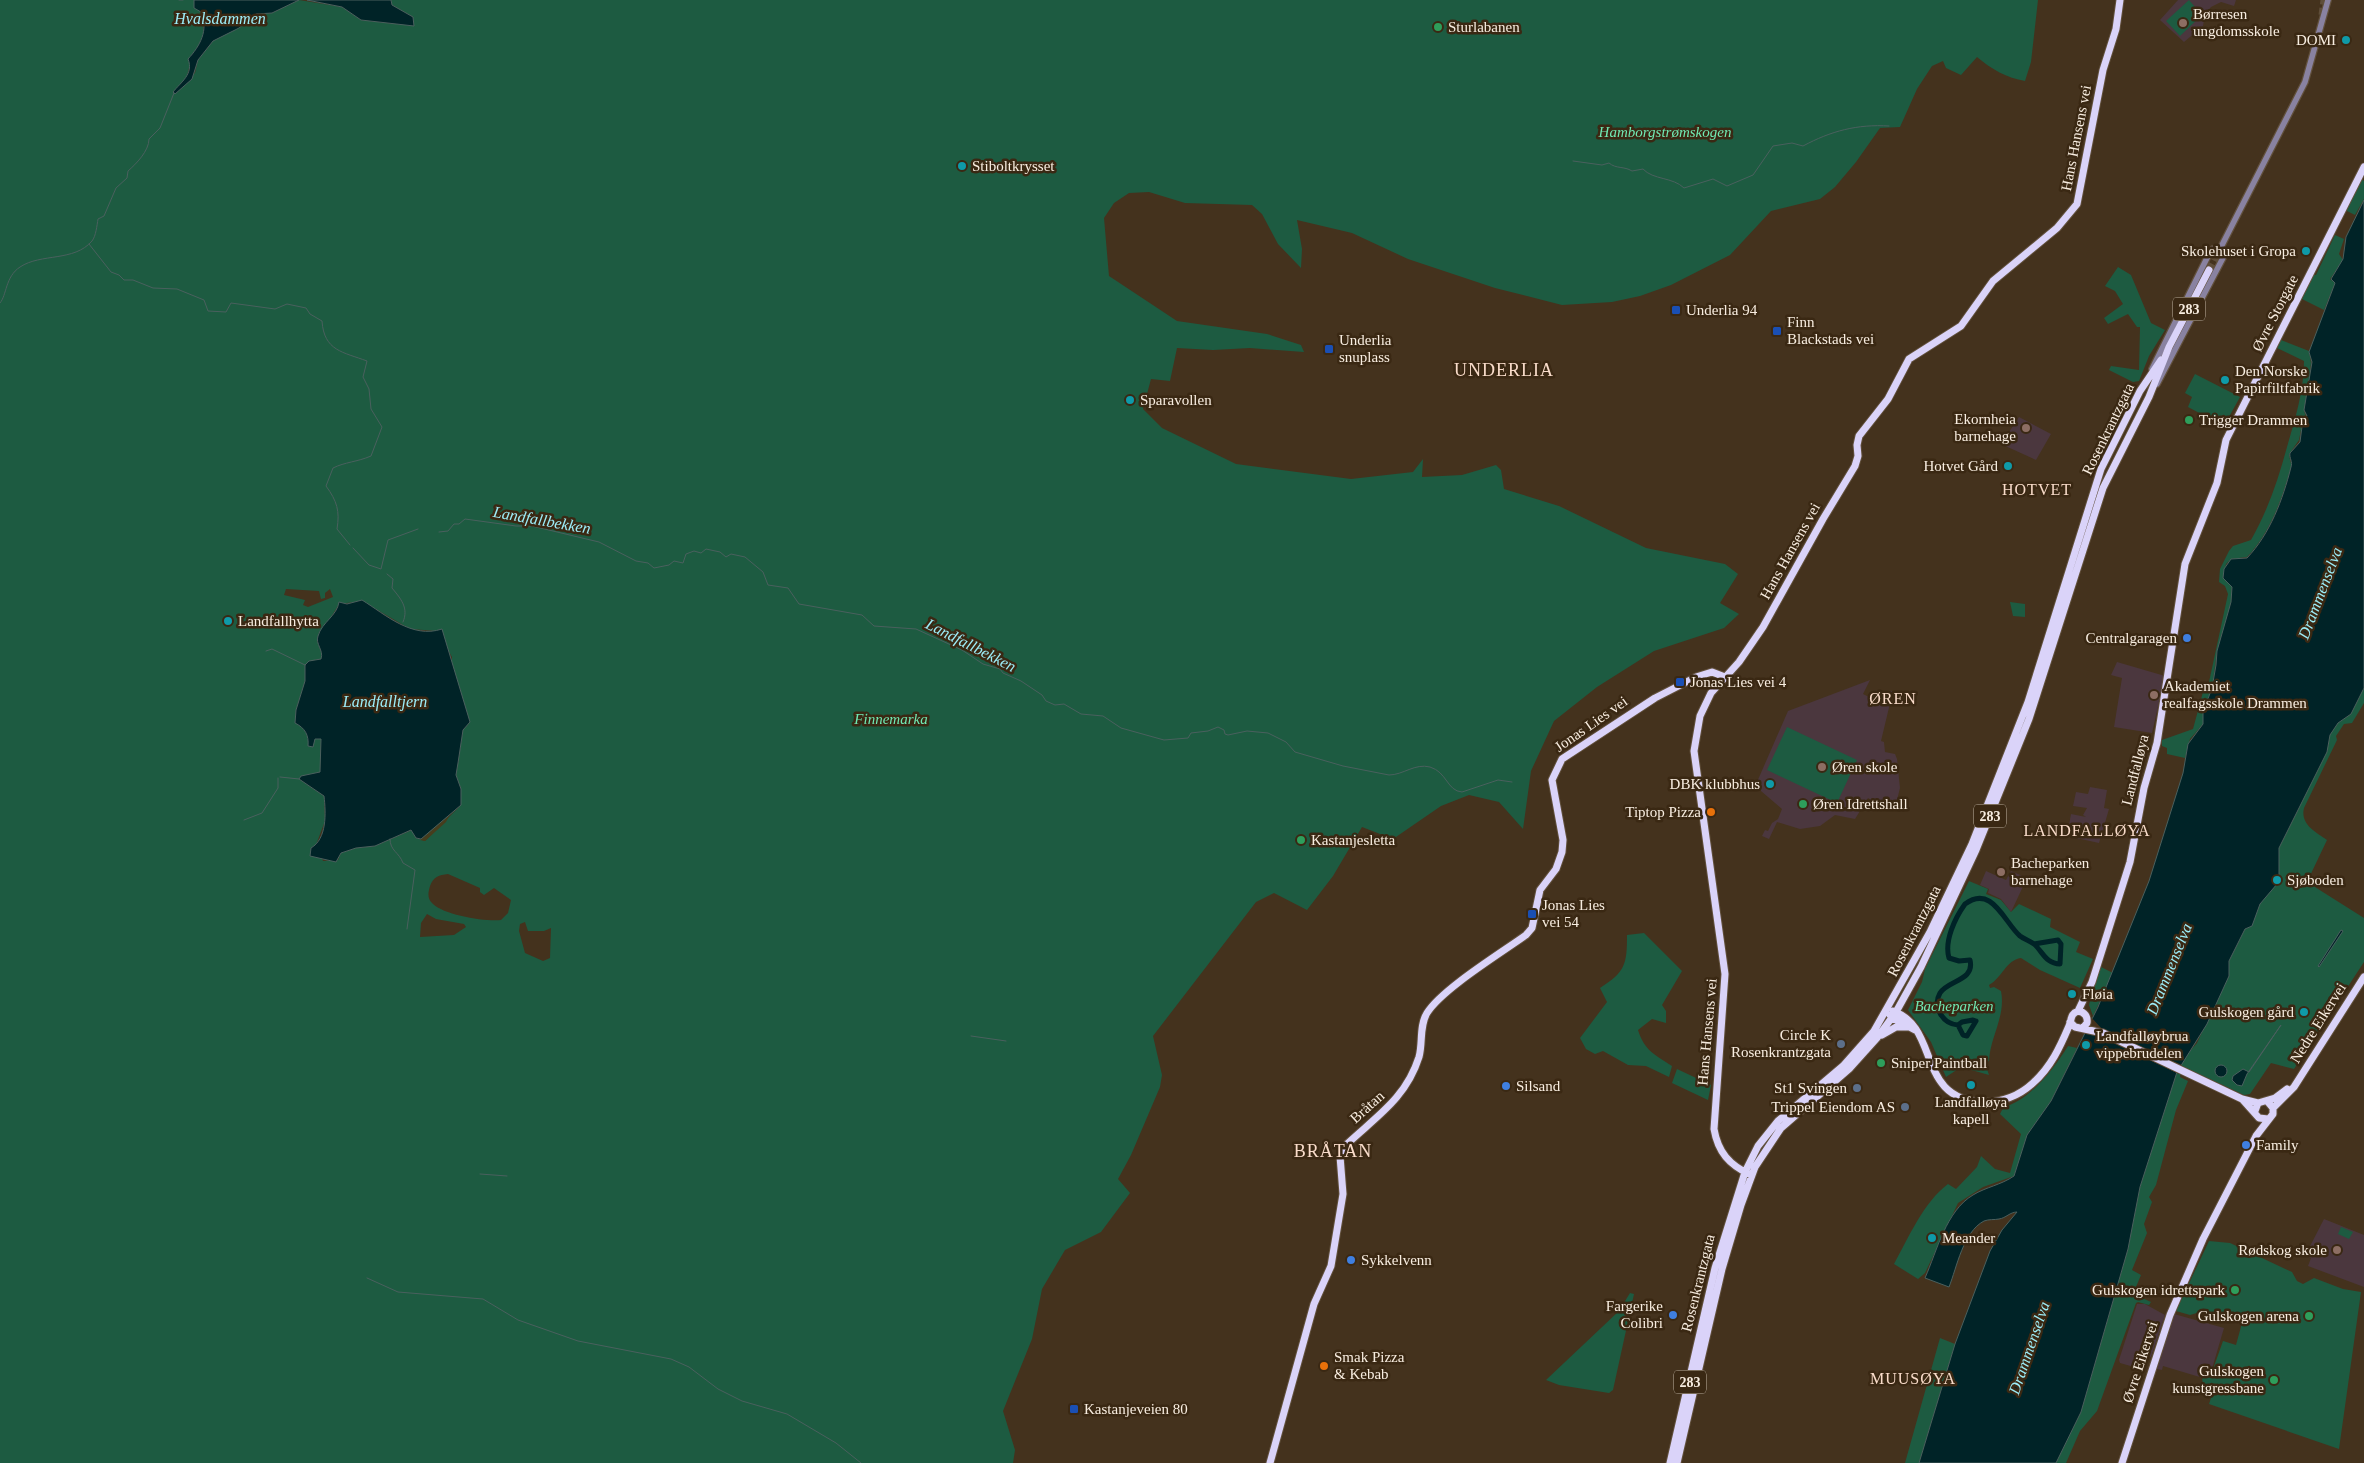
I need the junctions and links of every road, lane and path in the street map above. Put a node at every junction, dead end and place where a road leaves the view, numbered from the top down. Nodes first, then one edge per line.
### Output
1 (2120, 0) edge
2 (2328, 0) edge
3 (2364, 167) edge
4 (2220, 249) junction
5 (2209, 257) junction
6 (2220, 263) junction
7 (2209, 270) tunnel mouth
8 (2169, 347) junction
9 (2147, 379) junction
10 (2149, 397) junction
11 (2186, 558) joint
12 (1725, 676) junction
13 (1526, 935) joint
14 (2364, 976) edge
15 (1888, 1010) junction
16 (2078, 1011) junction
17 (1894, 1015) junction
18 (2070, 1022) junction
19 (2084, 1025) junction
20 (1907, 1027) junction
21 (1916, 1030) junction
22 (1878, 1038) junction
23 (2061, 1045) junction
24 (2242, 1099) junction
25 (2258, 1103) junction
26 (2270, 1105) junction
27 (2255, 1111) junction
28 (2259, 1118) junction
29 (2268, 1119) junction
30 (2256, 1136) junction
31 (1748, 1173) junction
32 (1270, 1463) edge
33 (1670, 1463) edge
34 (1677, 1463) edge
35 (2122, 1463) edge

1 - 12 main road, Hans Hansens vei
2 - 4 street
3 - 11 main road, Øvre Storgate
4 - 5 street
4 - 6 street
5 - 6 street
5 - 9 street, Rosenkrantzgata
6 - 10 street, Rosenkrantzgata
7 - 8 main road, Rosenkrantzgata / 283
8 - 9 main road, Rosenkrantzgata / 283
8 - 10 main road, Rosenkrantzgata / 283
9 - 15 main road, Rosenkrantzgata / 283
10 - 17 main road, Rosenkrantzgata / 283
11 - 16 main road, Landfalløya
12 - 13 main road, Jonas Lies vei
12 - 31 main road, Hans Hansens vei
13 - 32 main road, Bråtan
14 - 26 main road, Nedre Eikervei
15 - 17 main road
15 - 31 main road, Rosenkrantzgata / 283
16 - 18 main road, Landfalløya
16 - 19 main road
17 - 20 main road
17 - 21 main road
17 - 22 main road, Rosenkrantzgata / 283
18 - 19 main road
18 - 23 main road
19 - 23 main road
19 - 24 main road
20 - 21 main road
20 - 22 main road, 283
21 - 23 main road
22 - 31 main road, Rosenkrantzgata / 283
24 - 25 main road
24 - 27 main road
25 - 26 main road
25 - 27 main road
26 - 29 main road
27 - 28 main road
28 - 29 main road
28 - 30 main road, Øvre Eikervei
29 - 30 main road, Øvre Eikervei
30 - 35 main road, Øvre Eikervei
31 - 33 main road, Rosenkrantzgata / 283
31 - 34 main road, Rosenkrantzgata / 283

